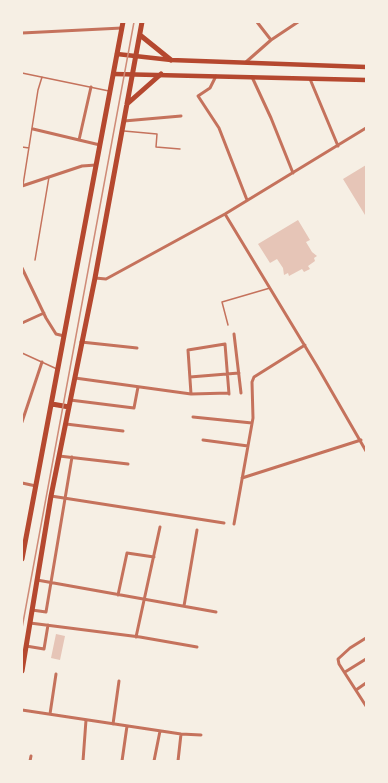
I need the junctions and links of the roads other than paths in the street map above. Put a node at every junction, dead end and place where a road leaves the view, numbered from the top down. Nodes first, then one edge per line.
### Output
1 (123, 22) edge
2 (142, 22) edge
3 (257, 22) edge
4 (298, 22) edge
5 (122, 28) junction
6 (22, 33) edge
7 (140, 35) junction
8 (271, 40) junction
9 (117, 54) junction
10 (136, 56) junction
11 (171, 60) junction
12 (244, 63) junction
13 (366, 67) edge
14 (22, 73) edge
15 (114, 74) junction
16 (161, 74) junction
17 (132, 75) junction
18 (216, 75) junction
19 (42, 77) junction
20 (252, 77) junction
21 (310, 79) junction
22 (366, 80) edge
23 (91, 87) junction
24 (111, 92) junction
25 (127, 104) junction
26 (181, 116) dead end
27 (124, 121) junction
28 (366, 128) edge
29 (33, 129) junction
30 (122, 131) junction
31 (79, 140) junction
32 (100, 145) junction
33 (22, 146) edge
34 (338, 146) junction
35 (29, 148) junction
36 (180, 149) dead end
37 (96, 165) junction
38 (293, 173) junction
39 (49, 177) junction
40 (22, 186) edge
41 (247, 200) junction
42 (225, 214) junction
43 (35, 260) dead end
44 (22, 268) edge
45 (95, 278) junction
46 (270, 288) junction
47 (44, 313) junction
48 (22, 323) edge
49 (228, 325) dead end
50 (234, 334) dead end
51 (65, 336) junction
52 (81, 342) junction
53 (305, 345) junction
54 (137, 348) dead end
55 (22, 353) edge
56 (42, 362) junction
57 (59, 370) junction
58 (239, 373) junction
59 (228, 374) junction
60 (190, 377) junction
61 (75, 378) junction
62 (138, 387) junction
63 (241, 393) dead end
64 (191, 394) junction
65 (70, 400) junction
66 (52, 404) junction
67 (69, 408) junction
68 (193, 417) dead end
69 (22, 422) edge
70 (252, 423) junction
71 (66, 424) junction
72 (123, 431) dead end
73 (203, 440) dead end
74 (361, 440) junction
75 (248, 446) junction
76 (366, 450) edge
77 (59, 456) junction
78 (72, 457) junction
79 (128, 464) dead end
80 (242, 478) junction
81 (22, 483) edge
82 (36, 486) junction
83 (51, 496) junction
84 (64, 498) junction
85 (224, 523) dead end
86 (234, 524) dead end
87 (160, 527) dead end
88 (197, 530) dead end
89 (154, 557) junction
90 (22, 559) edge
91 (37, 580) junction
92 (50, 582) junction
93 (118, 595) junction
94 (144, 600) junction
95 (184, 606) junction
96 (32, 610) junction
97 (216, 612) dead end
98 (30, 623) junction
99 (48, 625) junction
100 (136, 637) junction
101 (366, 638) edge
102 (26, 646) junction
103 (197, 647) dead end
104 (366, 659) edge
105 (22, 671) edge
106 (345, 672) junction
107 (56, 674) dead end
108 (119, 682) dead end
109 (366, 683) edge
110 (356, 690) junction
111 (366, 706) edge
112 (22, 710) edge
113 (50, 714) junction
114 (86, 720) junction
115 (113, 724) junction
116 (127, 726) junction
117 (160, 731) junction
118 (181, 734) junction
119 (201, 735) dead end
120 (30, 756) dead end
121 (30, 761) edge
122 (83, 761) edge
123 (122, 761) edge
124 (154, 761) edge
125 (178, 761) edge

1 - 5 highway
2 - 7 highway
3 - 8 street
4 - 8 street
5 - 6 street
5 - 9 highway
7 - 10 highway
7 - 11 highway
8 - 12 street
9 - 10 main road
9 - 15 highway
10 - 11 main road
10 - 17 highway
11 - 12 main road
12 - 13 main road
14 - 19 lane
15 - 17 main road
15 - 24 highway
16 - 17 main road
16 - 18 main road
16 - 25 highway
17 - 25 highway
18 - 20 main road
18 - 41 street
19 - 23 lane
19 - 29 lane
20 - 21 main road
20 - 38 street
21 - 22 main road
21 - 34 street
23 - 24 lane
23 - 31 street
24 - 32 highway
25 - 27 highway
26 - 27 street
27 - 30 highway
28 - 34 street
29 - 31 street
29 - 35 lane
30 - 36 lane
30 - 45 highway
31 - 32 street
32 - 37 highway
33 - 35 lane
34 - 38 street
35 - 40 lane
37 - 39 street
37 - 51 highway
38 - 41 street
39 - 40 street
39 - 43 lane
41 - 42 street
42 - 45 street
42 - 46 street
44 - 47 street
45 - 52 highway
46 - 49 lane
46 - 53 street
47 - 48 street
47 - 51 street
50 - 58 street
51 - 57 highway
52 - 54 street
52 - 61 highway
53 - 70 street
53 - 74 street
55 - 56 lane
56 - 57 lane
56 - 69 street
57 - 66 highway
58 - 59 street
58 - 63 street
59 - 60 street
59 - 60 street
59 - 64 street
60 - 64 street
61 - 62 street
61 - 65 highway
62 - 64 street
62 - 65 street
65 - 67 highway
66 - 67 highway
66 - 82 highway
67 - 71 highway
68 - 70 street
70 - 75 street
71 - 72 street
71 - 77 highway
73 - 75 street
74 - 76 street
74 - 80 street
75 - 80 street
77 - 78 street
77 - 83 highway
78 - 79 street
78 - 84 street
80 - 86 street
81 - 82 street
82 - 90 highway
83 - 84 street
83 - 91 highway
84 - 85 street
84 - 92 street
87 - 89 street
88 - 95 street
89 - 93 street
89 - 94 street
91 - 92 street
91 - 96 highway
92 - 93 street
92 - 96 street
93 - 94 street
94 - 95 street
94 - 100 street
95 - 97 street
96 - 98 highway
98 - 99 street
98 - 102 highway
99 - 100 street
99 - 102 street
100 - 103 street
101 - 106 street
102 - 105 highway
104 - 106 street
106 - 110 street
107 - 113 street
108 - 115 street
109 - 110 street
110 - 111 street
112 - 113 street
113 - 114 street
114 - 115 street
114 - 122 street
115 - 116 street
116 - 117 street
116 - 123 street
117 - 118 street
117 - 124 street
118 - 119 street
118 - 125 street
120 - 121 street

